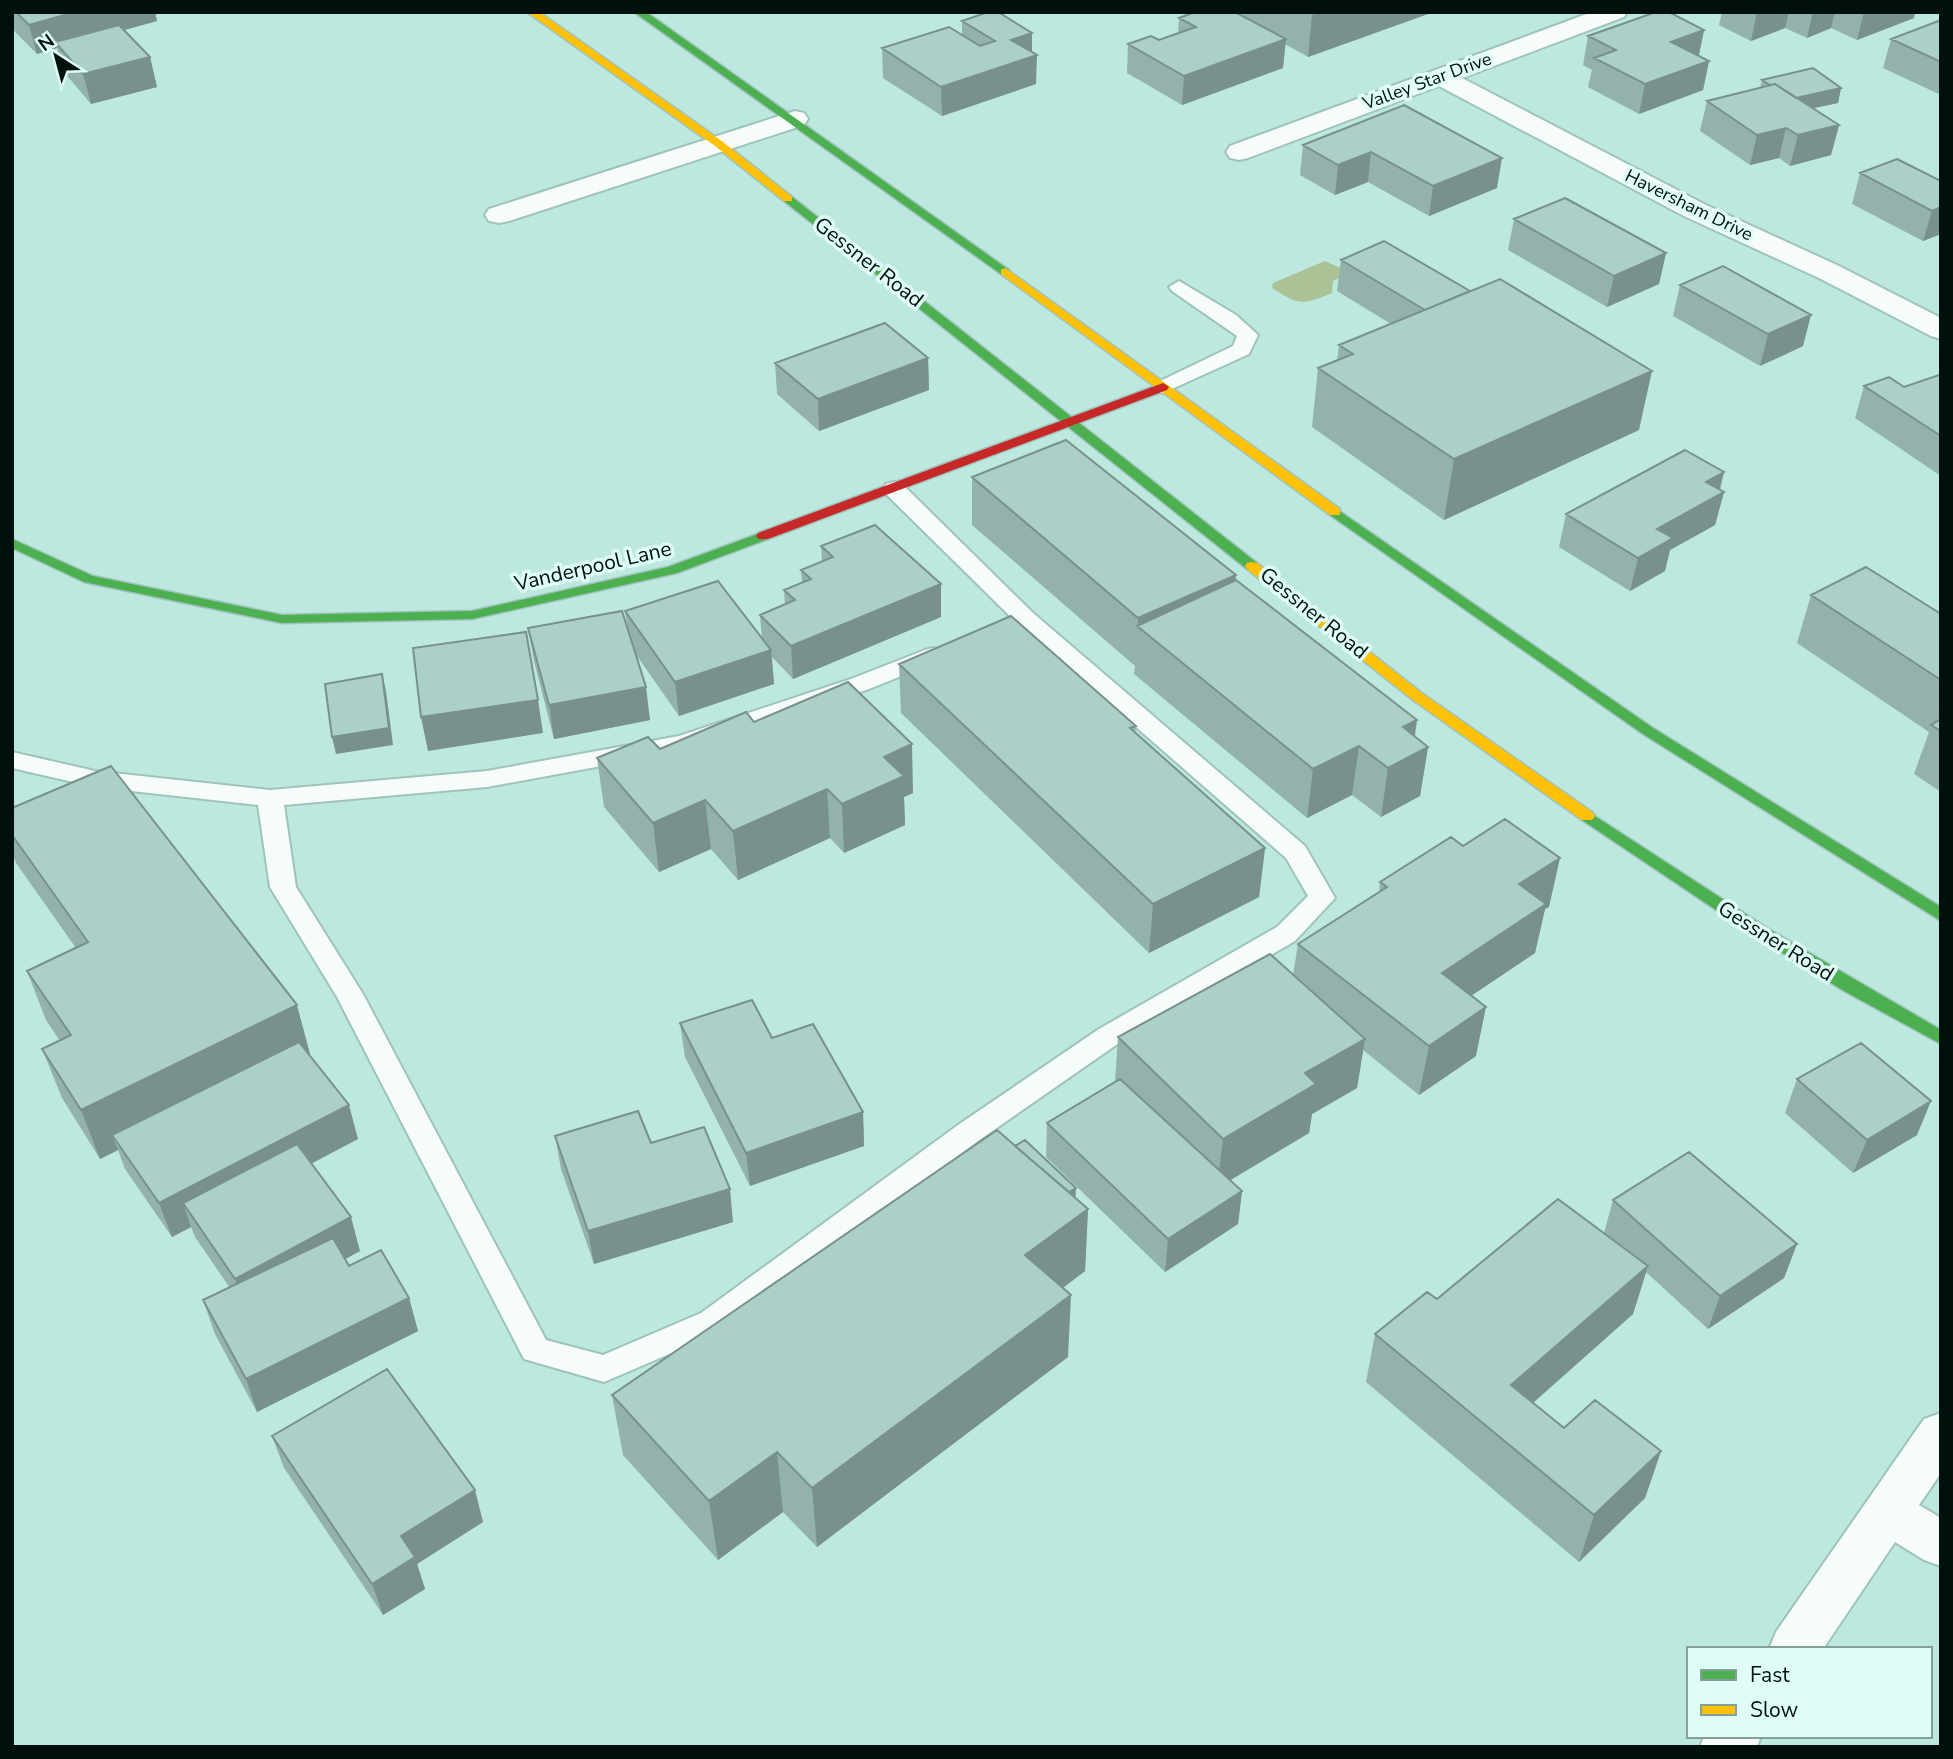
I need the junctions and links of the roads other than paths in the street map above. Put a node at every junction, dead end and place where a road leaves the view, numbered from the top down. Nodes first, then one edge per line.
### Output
1 (532, 12) edge
2 (639, 12) edge
3 (1615, 12) edge
4 (1439, 76) junction
5 (795, 119) junction
6 (719, 144) junction
7 (1239, 152) dead end
8 (499, 215) dead end
9 (1179, 287) dead end
10 (1941, 330) edge
11 (1163, 387) junction
12 (1075, 423) junction
13 (894, 489) junction
14 (12, 543) edge
15 (949, 649) edge
16 (12, 760) edge
17 (270, 798) junction
18 (1941, 915) edge
19 (1941, 1038) edge
20 (1941, 1433) edge
21 (1886, 1511) junction
22 (1941, 1544) edge
23 (1795, 1647) edge

1 - 6 main road, Gessner Road
2 - 5 main road
3 - 4 street, Valley Star Drive
4 - 7 street, Valley Star Drive
4 - 10 street, Haversham Drive
5 - 6 street
5 - 11 main road
6 - 8 street
6 - 12 main road, Gessner Road
9 - 11 lane
11 - 12 main road, Vanderpool Lane
11 - 18 main road
12 - 13 main road, Vanderpool Lane
12 - 19 main road, Gessner Road
13 - 14 main road, Vanderpool Lane
13 - 17 lane
15 - 17 lane
16 - 17 lane
20 - 21 street
21 - 22 street
21 - 23 street

